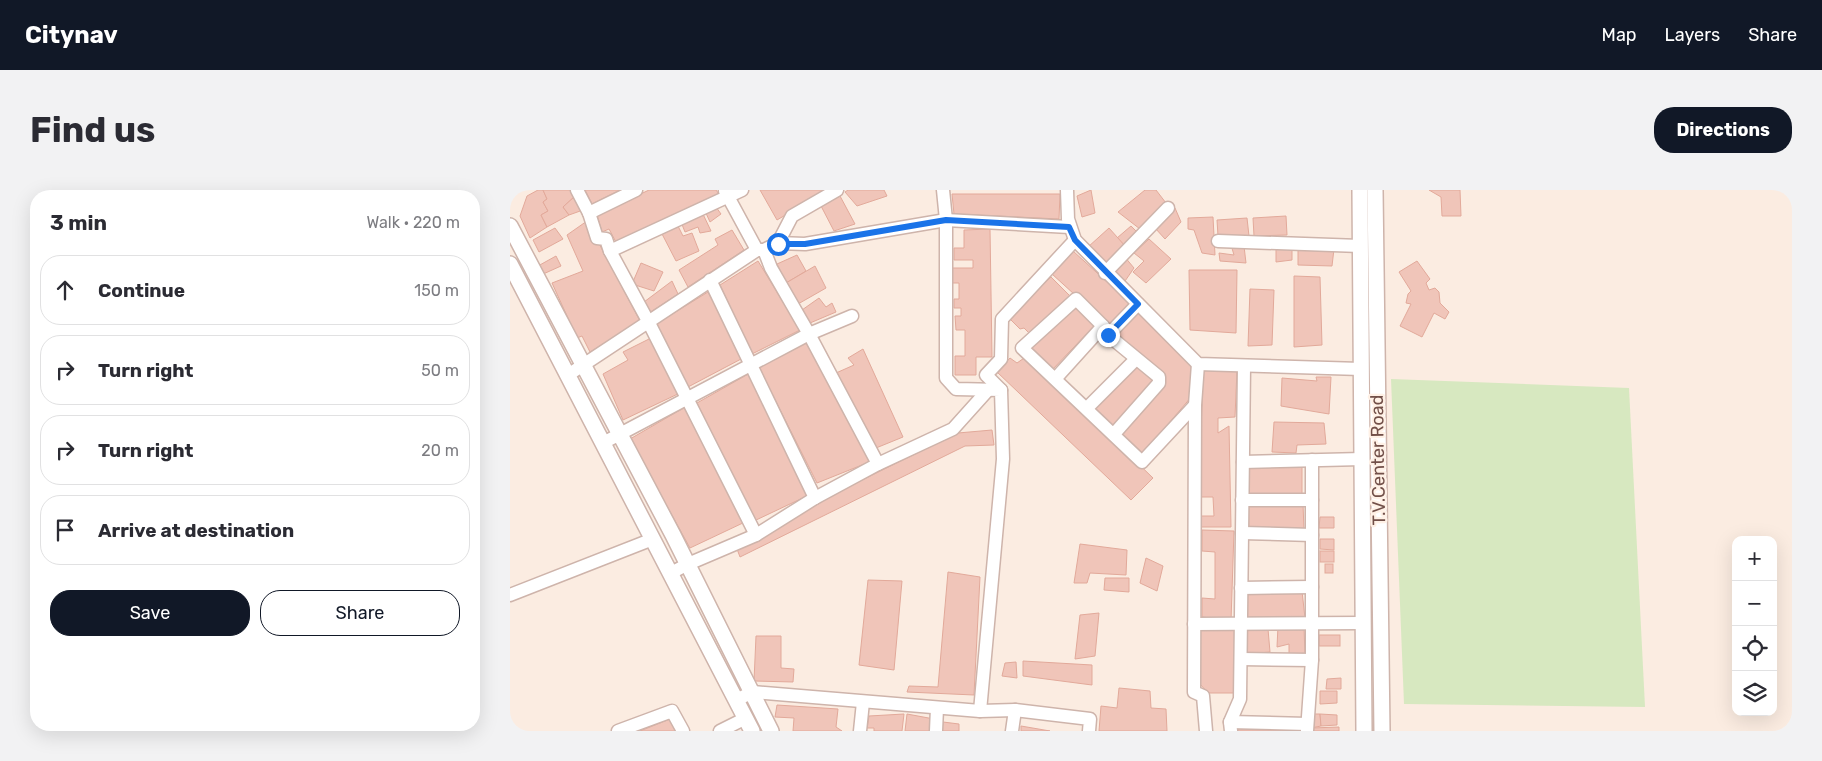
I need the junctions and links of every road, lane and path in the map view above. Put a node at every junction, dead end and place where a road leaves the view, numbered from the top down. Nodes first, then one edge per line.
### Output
1 (577, 190) edge
2 (636, 190) edge
3 (742, 190) edge
4 (837, 190) edge
5 (943, 190) edge
6 (1067, 190) edge
7 (1360, 190) edge
8 (1375, 190) edge
9 (726, 194) edge
10 (1168, 208) dead end
11 (589, 213) junction
12 (946, 220) junction
13 (510, 226) edge
14 (1069, 227) junction
15 (1075, 240) junction
16 (1218, 240) dead end
17 (778, 244) junction
18 (1360, 246) junction
19 (760, 250) junction
20 (610, 251) junction
21 (510, 264) edge
22 (1105, 273) junction
23 (710, 280) junction
24 (1138, 304) junction
25 (852, 316) dead end
26 (648, 321) junction
27 (1105, 330) junction
28 (809, 334) junction
29 (1136, 359) junction
30 (1198, 364) junction
31 (750, 365) junction
32 (584, 366) junction
33 (1244, 367) junction
34 (1361, 369) junction
35 (568, 375) junction
36 (1056, 378) junction
37 (988, 390) junction
38 (1001, 390) junction
39 (686, 398) junction
40 (1195, 405) junction
41 (1087, 408) junction
42 (620, 434) junction
43 (1114, 434) junction
44 (603, 443) junction
45 (1362, 459) junction
46 (1312, 460) junction
47 (1243, 462) junction
48 (878, 464) junction
49 (815, 498) junction
50 (1242, 500) junction
51 (1312, 500) junction
52 (1242, 533) junction
53 (756, 535) junction
54 (1312, 535) junction
55 (654, 539) junction
56 (688, 564) junction
57 (671, 573) junction
58 (1312, 587) junction
59 (1242, 588) junction
60 (510, 595) edge
61 (1363, 623) junction
62 (1194, 624) junction
63 (1241, 624) junction
64 (1312, 624) junction
65 (1240, 659) junction
66 (1312, 660) junction
67 (753, 692) junction
68 (736, 700) junction
69 (863, 702) junction
70 (937, 708) junction
71 (1015, 710) junction
72 (980, 711) junction
73 (749, 725) edge
74 (1230, 727) edge
75 (1307, 728) edge
76 (618, 731) edge
77 (683, 731) edge
78 (720, 731) edge
79 (771, 731) edge
80 (860, 731) edge
81 (936, 731) edge
82 (1012, 731) edge
83 (1089, 731) edge
84 (1206, 731) edge
85 (1364, 731) edge
86 (1382, 731) edge

1 - 11 street
2 - 11 street
3 - 9 street
4 - 17 street
5 - 12 street
6 - 14 street
7 - 18 street, T.V.Center Road
8 - 86 street, T.V.Center Road
9 - 19 street
9 - 20 street
10 - 22 street
11 - 20 street
12 - 14 street
12 - 17 street
12 - 37 street
13 - 32 street
14 - 15 street
15 - 22 street
15 - 38 street
16 - 18 street
17 - 19 street
18 - 34 street, T.V.Center Road
19 - 23 street
19 - 28 street
20 - 26 street
21 - 35 street
22 - 24 street
23 - 26 street
23 - 31 street
24 - 27 street
24 - 30 street
25 - 28 street
26 - 32 street
26 - 39 street
27 - 29 street
27 - 36 street
27 - 36 street
28 - 31 street
28 - 48 street
29 - 41 street
29 - 43 street
30 - 33 street
30 - 40 street
31 - 39 street
31 - 49 street
32 - 35 street
32 - 42 street
33 - 34 street
33 - 47 street
34 - 45 street, T.V.Center Road
35 - 44 street
36 - 41 street
37 - 38 street
37 - 48 street
38 - 72 street
39 - 42 street
39 - 53 street
40 - 43 street
40 - 62 street
41 - 43 street
42 - 44 street
42 - 56 street
44 - 55 street
45 - 46 street
45 - 61 street, T.V.Center Road
46 - 47 street
46 - 51 street
47 - 50 street
48 - 49 street
49 - 53 street
50 - 51 street
50 - 52 street
51 - 54 street
52 - 54 street
52 - 59 street
53 - 56 street
54 - 58 street
55 - 57 street
55 - 60 street
56 - 57 street
56 - 67 street
57 - 68 street
58 - 59 street
58 - 64 street
59 - 63 street
61 - 64 street
61 - 85 street, T.V.Center Road
62 - 63 street
62 - 84 street
63 - 64 street
63 - 65 street
64 - 66 street
65 - 66 street
65 - 74 street
66 - 75 street
67 - 68 street
67 - 69 street
67 - 79 street
68 - 73 street
69 - 70 street
69 - 80 street
70 - 72 street
70 - 81 street
71 - 72 street
71 - 82 street
71 - 83 street
73 - 78 street
74 - 75 street
76 - 77 street

